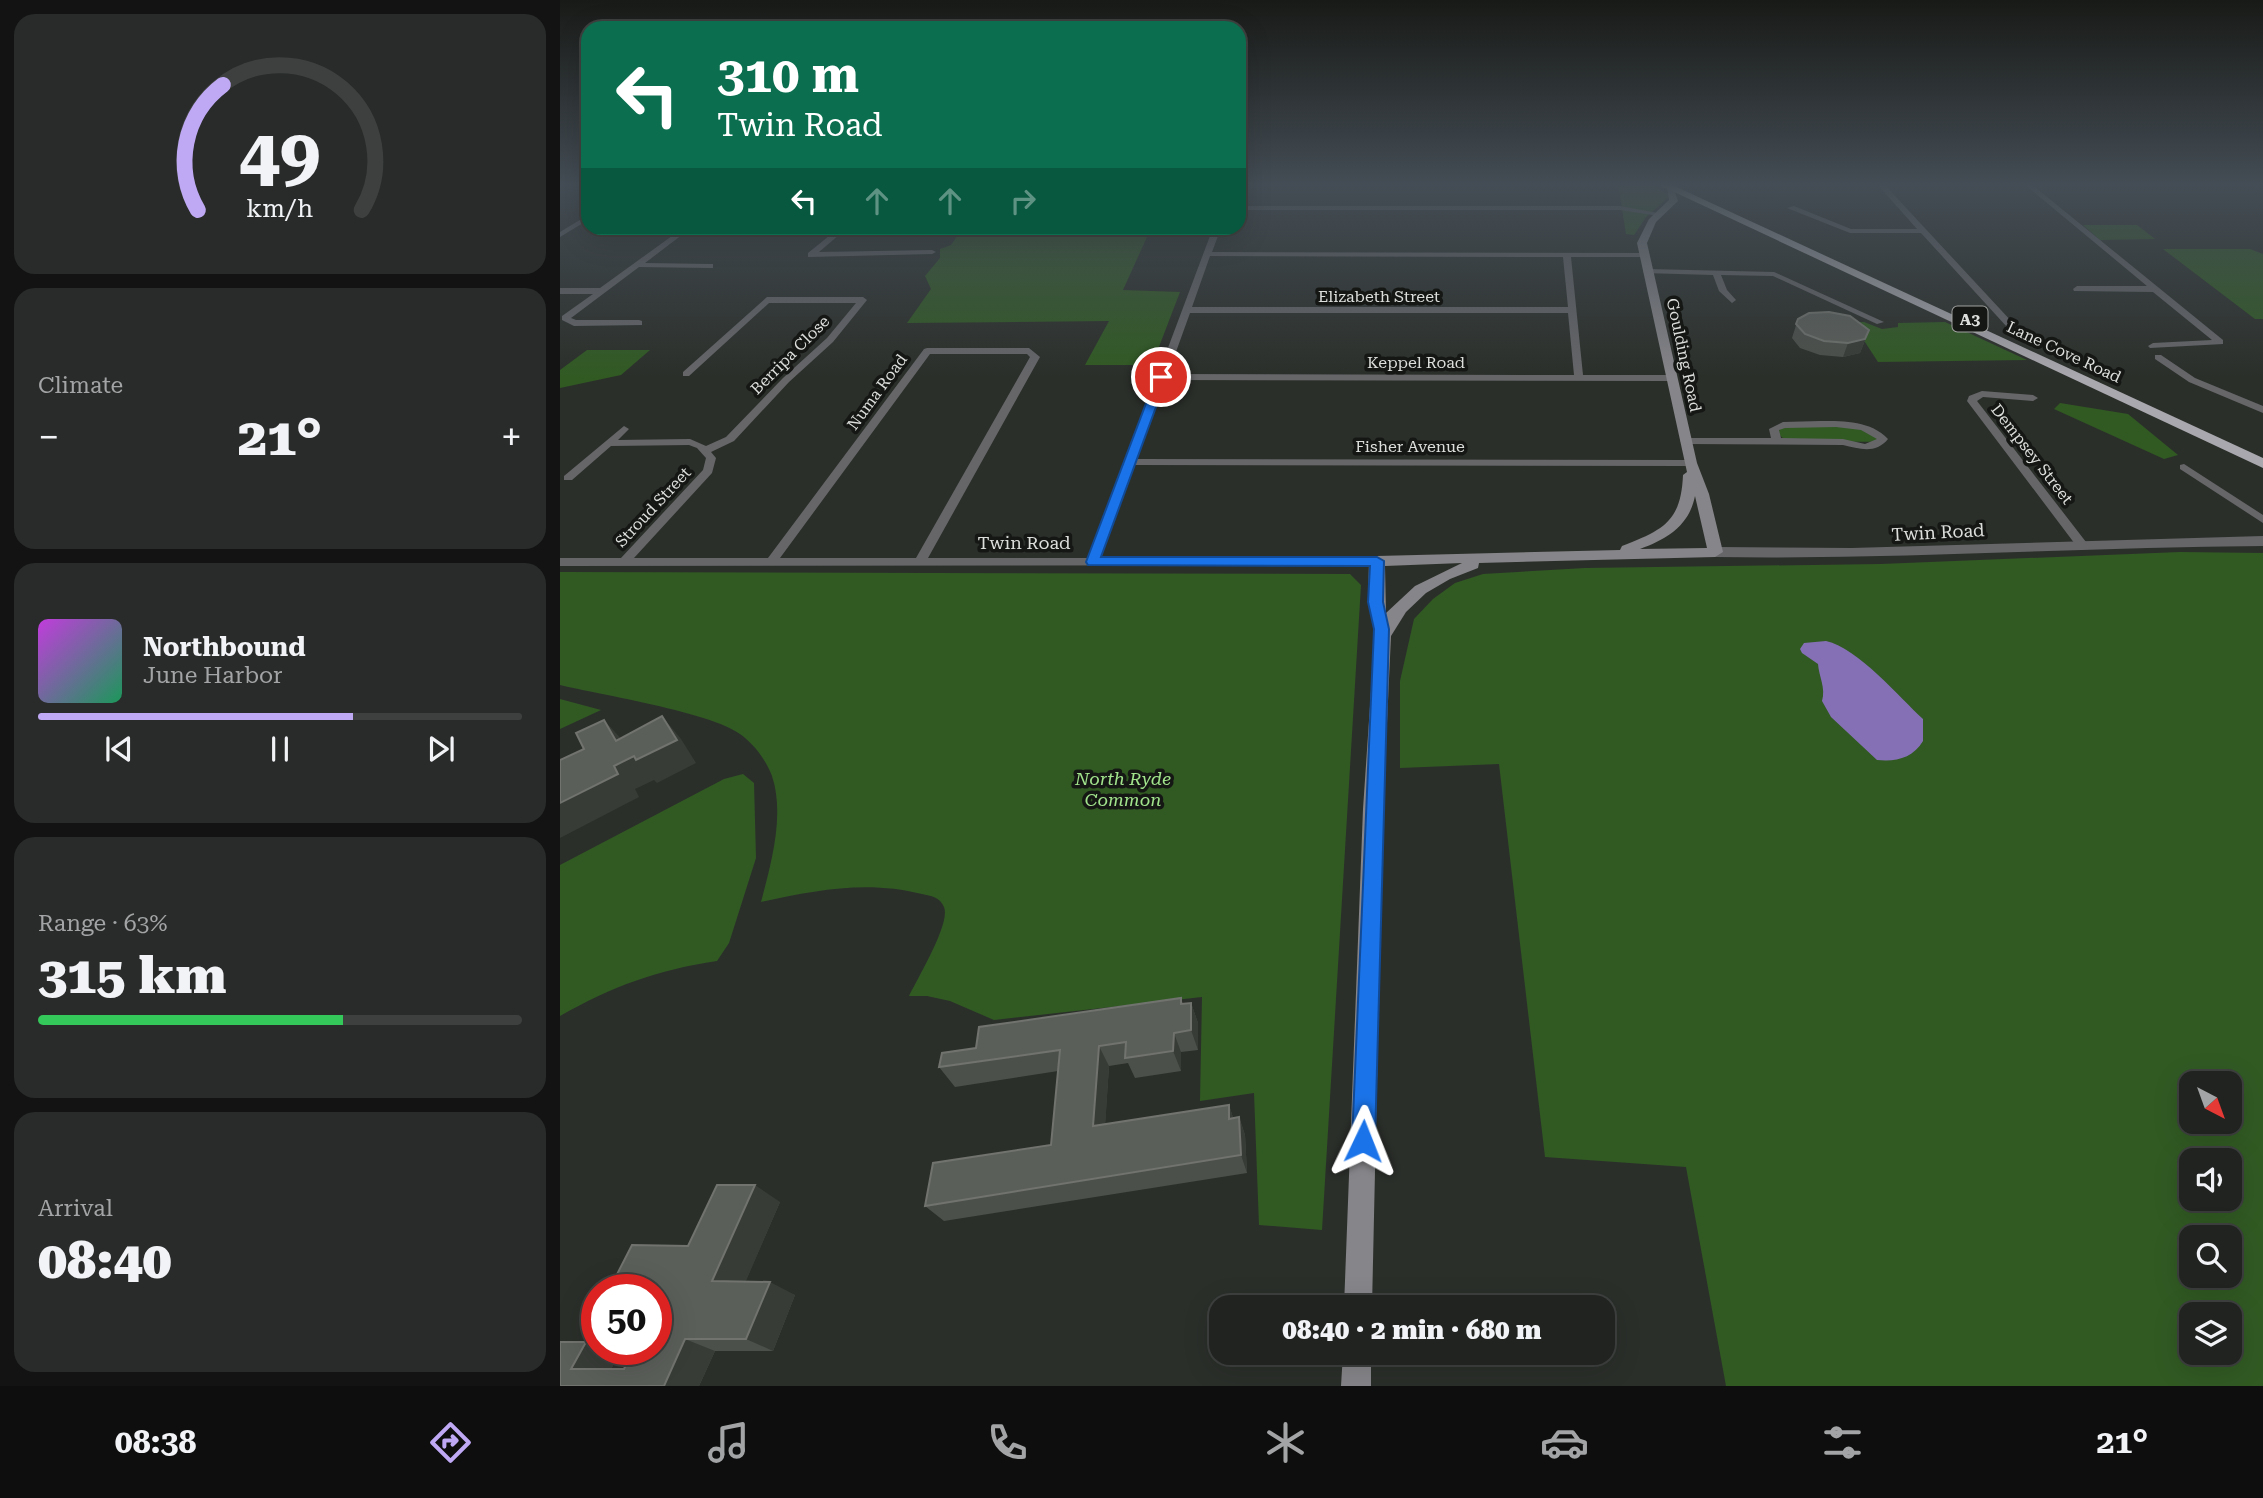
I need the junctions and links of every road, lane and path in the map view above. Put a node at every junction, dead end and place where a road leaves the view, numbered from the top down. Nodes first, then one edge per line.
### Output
1 (660, 248) edge
2 (819, 248) edge
3 (1210, 248) edge
4 (1647, 248) edge
5 (1795, 248) edge
6 (1811, 248) edge
7 (1939, 248) edge
8 (2107, 248) edge
9 (932, 252) dead end
10 (1208, 254) junction
11 (1567, 255) junction
12 (1644, 255) junction
13 (636, 265) junction
14 (710, 266) dead end
15 (1647, 271) junction
16 (1717, 272) junction
17 (2077, 289) dead end
18 (2158, 289) junction
19 (560, 291) edge
20 (601, 291) junction
21 (1732, 300) dead end
22 (1187, 310) junction
23 (1572, 310) junction
24 (1880, 322) dead end
25 (639, 323) dead end
26 (2010, 324) dead end
27 (2153, 346) dead end
28 (2158, 357) dead end
29 (686, 374) dead end
30 (1161, 377) junction
31 (1579, 378) junction
32 (1671, 378) junction
33 (2033, 398) dead end
34 (2263, 410) edge
35 (624, 429) dead end
36 (1685, 441) junction
37 (1777, 442) junction
38 (609, 443) junction
39 (706, 450) junction
40 (2263, 452) edge
41 (1130, 461) junction
42 (1690, 463) junction
43 (2263, 464) edge
44 (2184, 467) dead end
45 (568, 478) dead end
46 (1690, 493) junction
47 (2263, 520) edge
48 (1671, 528) joint
49 (2263, 541) edge
50 (2082, 545) junction
51 (1710, 552) junction
52 (1615, 555) junction
53 (1493, 558) junction
54 (1383, 561) junction
55 (560, 562) edge
56 (624, 562) junction
57 (771, 562) junction
58 (920, 562) junction
59 (1093, 562) junction
60 (1381, 636) junction
61 (1358, 1295) edge
62 (1357, 1365) edge
63 (1356, 1386) edge

1 - 13 street
2 - 9 street
3 - 10 street
4 - 12 main road
5 - 43 highway, Lane Cove Road / A3
6 - 40 highway, Lane Cove Road / A3
7 - 26 street
8 - 18 street
10 - 11 street
10 - 22 street
11 - 12 street
11 - 23 street
12 - 15 main road, Goulding Road
13 - 14 street
13 - 20 street
15 - 16 street
15 - 32 main road, Goulding Road
16 - 21 street
16 - 24 street
17 - 18 street
18 - 27 street
19 - 20 street
20 - 25 street
22 - 23 street, Elizabeth Street
22 - 30 street
23 - 31 street
28 - 34 street
29 - 39 street, Berripa Close
30 - 31 street, Keppel Road
30 - 41 street
31 - 32 street, Keppel Road
32 - 36 main road, Goulding Road
33 - 50 street, Dempsey Street
35 - 38 street
36 - 37 street
36 - 42 main road, Goulding Road
37 - 37 street
38 - 39 street, Stroud Street
38 - 45 street
39 - 56 street, Stroud Street
41 - 42 street, Fisher Avenue
41 - 59 street
42 - 46 main road, Goulding Road
42 - 51 main road, Goulding Road
44 - 47 street
46 - 48 main road, Goulding Road
46 - 51 main road
48 - 52 main road, Twin Road
49 - 50 street, Twin Road
50 - 51 street, Twin Road
51 - 52 main road, Twin Road
52 - 53 main road, Twin Road
53 - 54 main road, Twin Road
53 - 60 main road
54 - 59 street, Twin Road
54 - 60 main road
55 - 56 street, Twin Road
56 - 57 street, Twin Road
57 - 58 street, Twin Road
57 - 58 street, Numa Road
58 - 59 street, Twin Road
60 - 61 main road
62 - 63 main road

